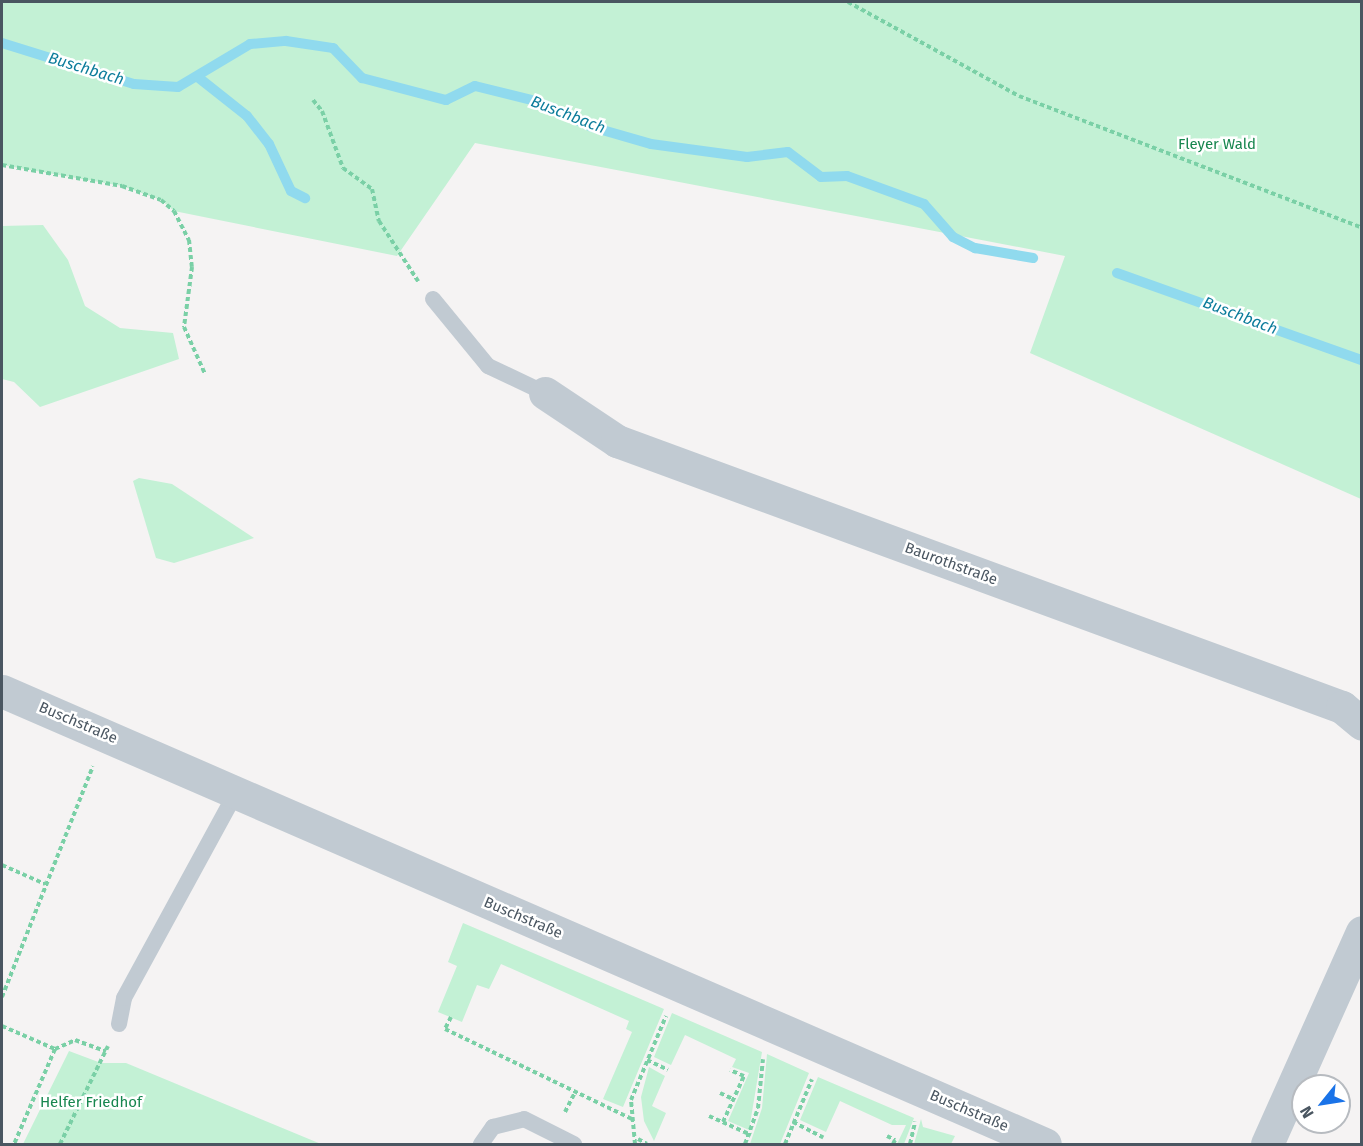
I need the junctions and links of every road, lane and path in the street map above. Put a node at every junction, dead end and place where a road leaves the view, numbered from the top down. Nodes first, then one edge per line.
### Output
1 (848, 2) edge
2 (313, 100) dead end
3 (2, 165) edge
4 (1362, 228) edge
5 (433, 299) joint
6 (205, 374) dead end
7 (545, 393) joint
8 (2, 691) edge
9 (1362, 724) edge
10 (106, 735) junction
11 (236, 793) junction
12 (2, 865) edge
13 (45, 884) junction
14 (1362, 932) edge
15 (679, 985) junction
16 (2, 997) edge
17 (451, 1017) dead end
18 (119, 1024) joint
19 (2, 1026) edge
20 (776, 1027) junction
21 (826, 1048) junction
22 (56, 1049) junction
23 (106, 1051) junction
24 (647, 1059) junction
25 (668, 1070) dead end
26 (730, 1070) dead end
27 (720, 1094) dead end
28 (733, 1099) junction
29 (919, 1113) dead end
30 (709, 1116) dead end
31 (632, 1119) junction
32 (723, 1122) junction
33 (793, 1122) junction
34 (751, 1134) junction
35 (887, 1136) dead end
36 (823, 1137) dead end
37 (638, 1139) junction
38 (14, 1144) edge
39 (60, 1144) edge
40 (482, 1144) edge
41 (574, 1144) edge
42 (635, 1144) edge
43 (647, 1144) edge
44 (745, 1144) edge
45 (784, 1144) edge
46 (893, 1144) edge
47 (910, 1144) edge
48 (1045, 1144) edge
49 (1267, 1144) edge

1 - 4 path
2 - 5 path
3 - 6 path
5 - 7 lane
7 - 9 street, Baurothstraße
8 - 10 street, Buschstraße
10 - 11 street, Buschstraße
10 - 13 path
11 - 15 street, Buschstraße
11 - 18 lane
12 - 13 path
13 - 16 path
14 - 49 street
15 - 20 street, Buschstraße
15 - 24 path
17 - 31 path
18 - 23 path
19 - 22 path
20 - 21 street, Buschstraße
20 - 34 path
21 - 33 path
21 - 48 street, Buschstraße
22 - 23 path
22 - 38 path
23 - 39 path
24 - 25 path
24 - 31 path
26 - 28 path
27 - 28 path
28 - 32 path
29 - 47 path
30 - 32 path
31 - 37 path
32 - 34 path
33 - 36 path
33 - 45 path
34 - 44 path
35 - 46 path
37 - 42 path
37 - 43 path
40 - 41 lane

